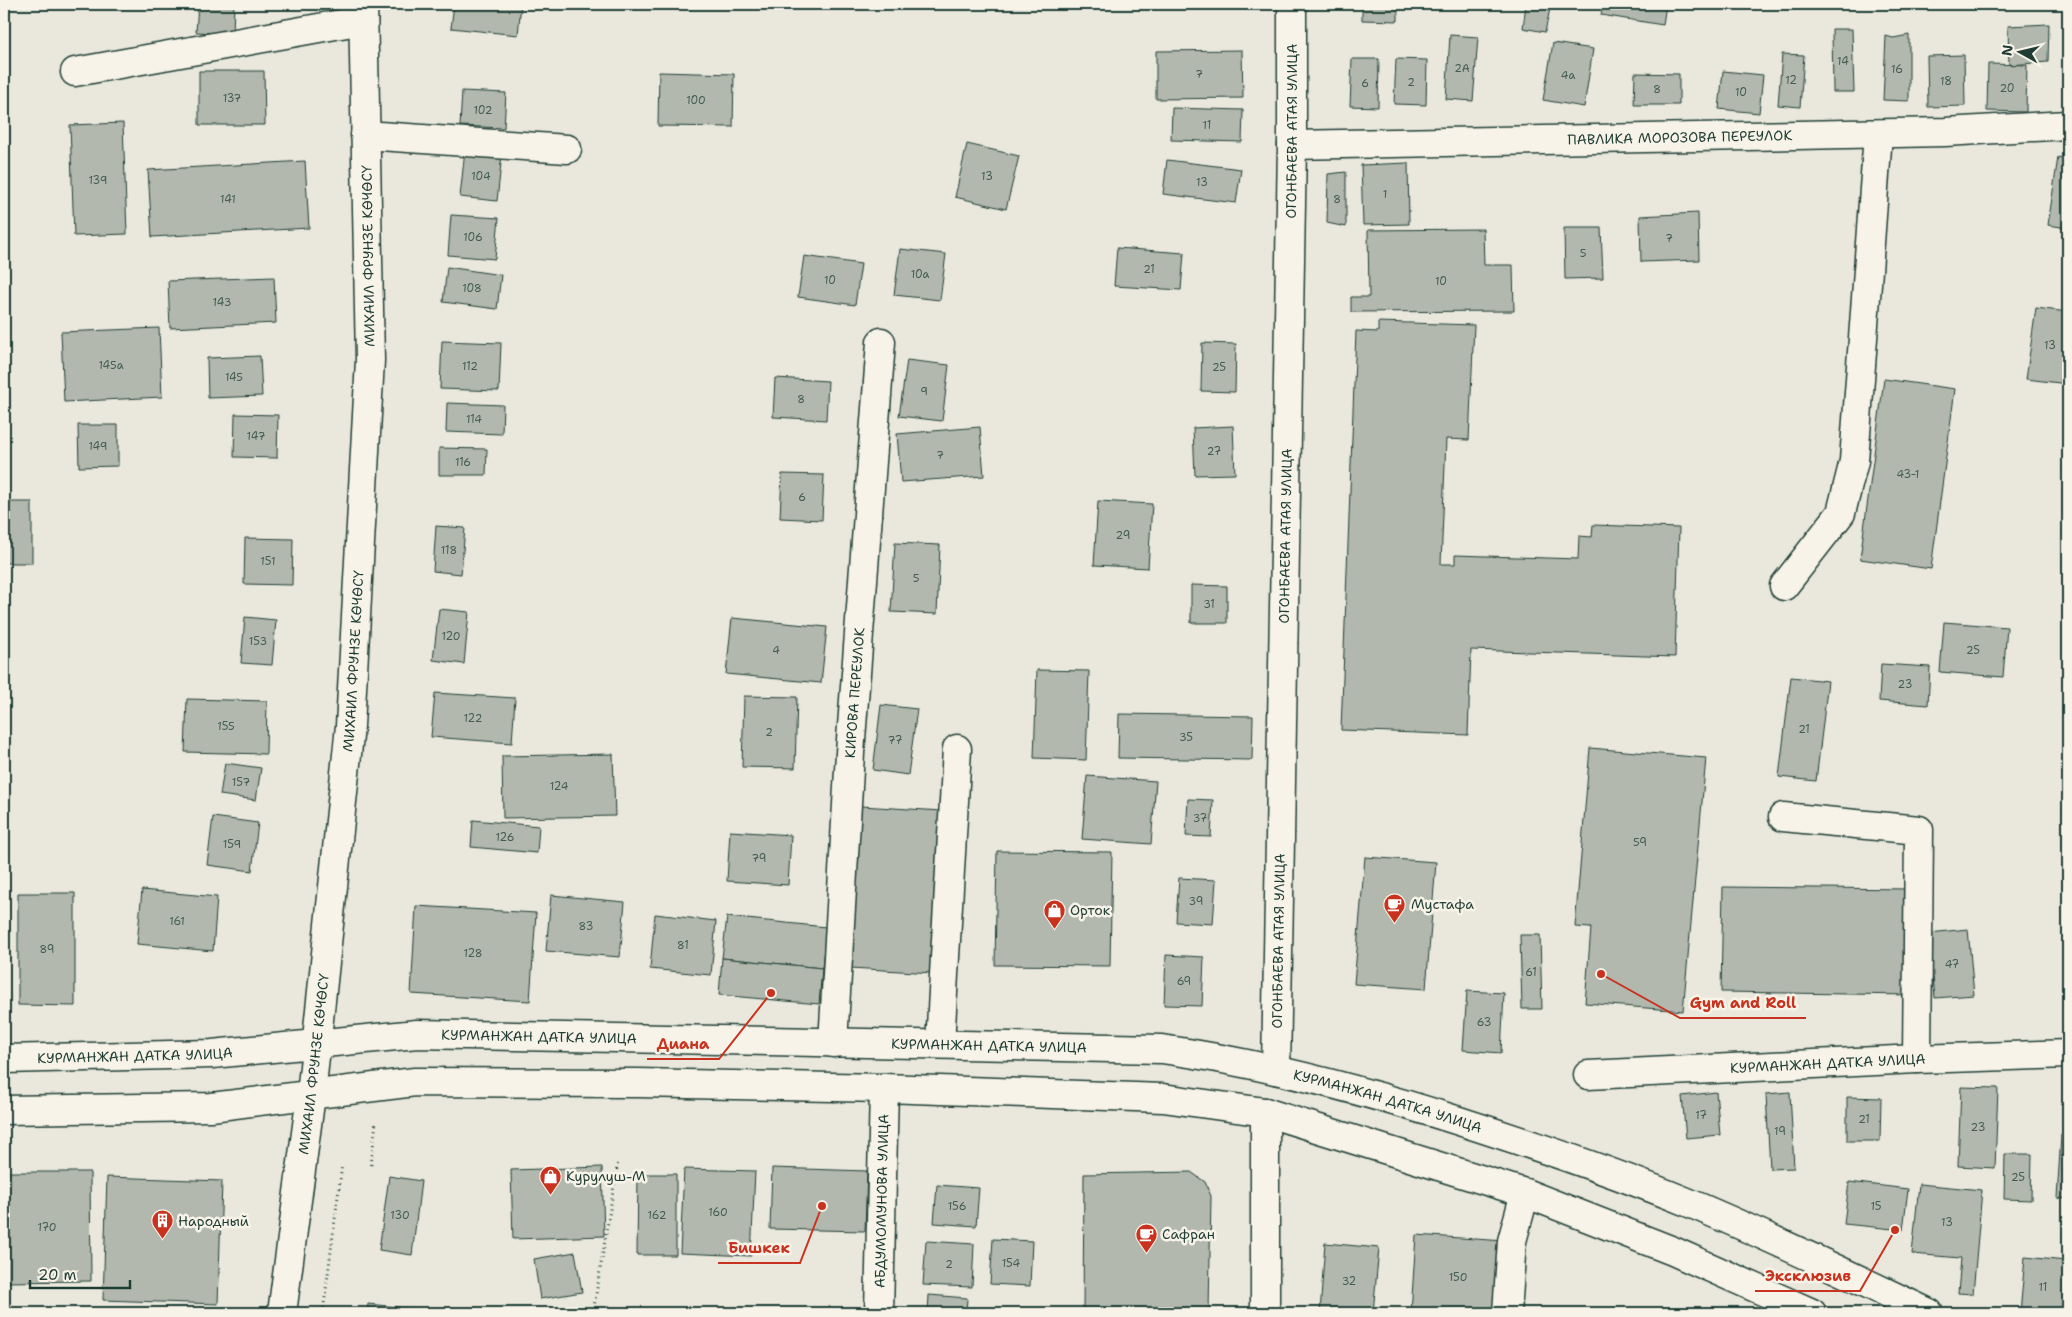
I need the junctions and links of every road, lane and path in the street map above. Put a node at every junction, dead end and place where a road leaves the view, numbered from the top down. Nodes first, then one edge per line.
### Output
1 (1292, 4) edge
2 (363, 12) edge
3 (75, 72) dead end
4 (2068, 125) edge
5 (1878, 134) junction
6 (366, 135) junction
7 (1292, 145) junction
8 (567, 149) dead end
9 (881, 342) dead end
10 (1784, 586) dead end
11 (957, 749) dead end
12 (1783, 817) dead end
13 (833, 1043) junction
14 (316, 1044) junction
15 (940, 1044) junction
16 (2068, 1054) edge
17 (4, 1059) edge
18 (1917, 1059) junction
19 (1276, 1070) junction
20 (1588, 1075) dead end
21 (884, 1088) junction
22 (311, 1095) junction
23 (4, 1110) edge
24 (1265, 1112) junction
25 (376, 1122) dead end
26 (618, 1161) dead end
27 (342, 1165) dead end
28 (371, 1165) dead end
29 (1525, 1193) junction
30 (282, 1313) edge
31 (323, 1313) edge
32 (592, 1313) edge
33 (879, 1313) edge
34 (1265, 1313) edge
35 (1507, 1313) edge
36 (1812, 1313) edge
37 (1929, 1313) edge

1 - 7 main road, ОГОНБАЕВА АТАЯ УЛИЦА
2 - 3 main road
2 - 6 main road, МИХАИЛ ФРУНЗЕ КӨЧӨСҮ
4 - 5 main road, ПАВЛИКА МОРОЗОВА ПЕРЕУЛОК
5 - 7 main road, ПАВЛИКА МОРОЗОВА ПЕРЕУЛОК
5 - 10 main road
6 - 8 main road
6 - 14 main road, МИХАИЛ ФРУНЗЕ КӨЧӨСҮ
7 - 19 main road, ОГОНБАЕВА АТАЯ УЛИЦА
9 - 13 main road, КИРОВА ПЕРЕУЛОК
11 - 15 main road
12 - 18 main road
13 - 14 main road, КУРМАНЖАН ДАТКА УЛИЦА
13 - 15 main road, КУРМАНЖАН ДАТКА УЛИЦА
14 - 17 main road, КУРМАНЖАН ДАТКА УЛИЦА
14 - 22 main road, МИХАИЛ ФРУНЗЕ КӨЧӨСҮ
15 - 19 main road, КУРМАНЖАН ДАТКА УЛИЦА
16 - 18 main road, КУРМАНЖАН ДАТКА УЛИЦА
18 - 20 main road, КУРМАНЖАН ДАТКА УЛИЦА
19 - 37 main road, КУРМАНЖАН ДАТКА УЛИЦА
21 - 22 main road
21 - 24 main road
21 - 33 main road, АБДУМОМУНОВА УЛИЦА
22 - 23 main road
22 - 30 main road, МИХАИЛ ФРУНЗЕ КӨЧӨСҮ
24 - 29 main road
24 - 34 main road
25 - 28 path
26 - 32 path
27 - 31 path
29 - 35 main road
29 - 36 main road

